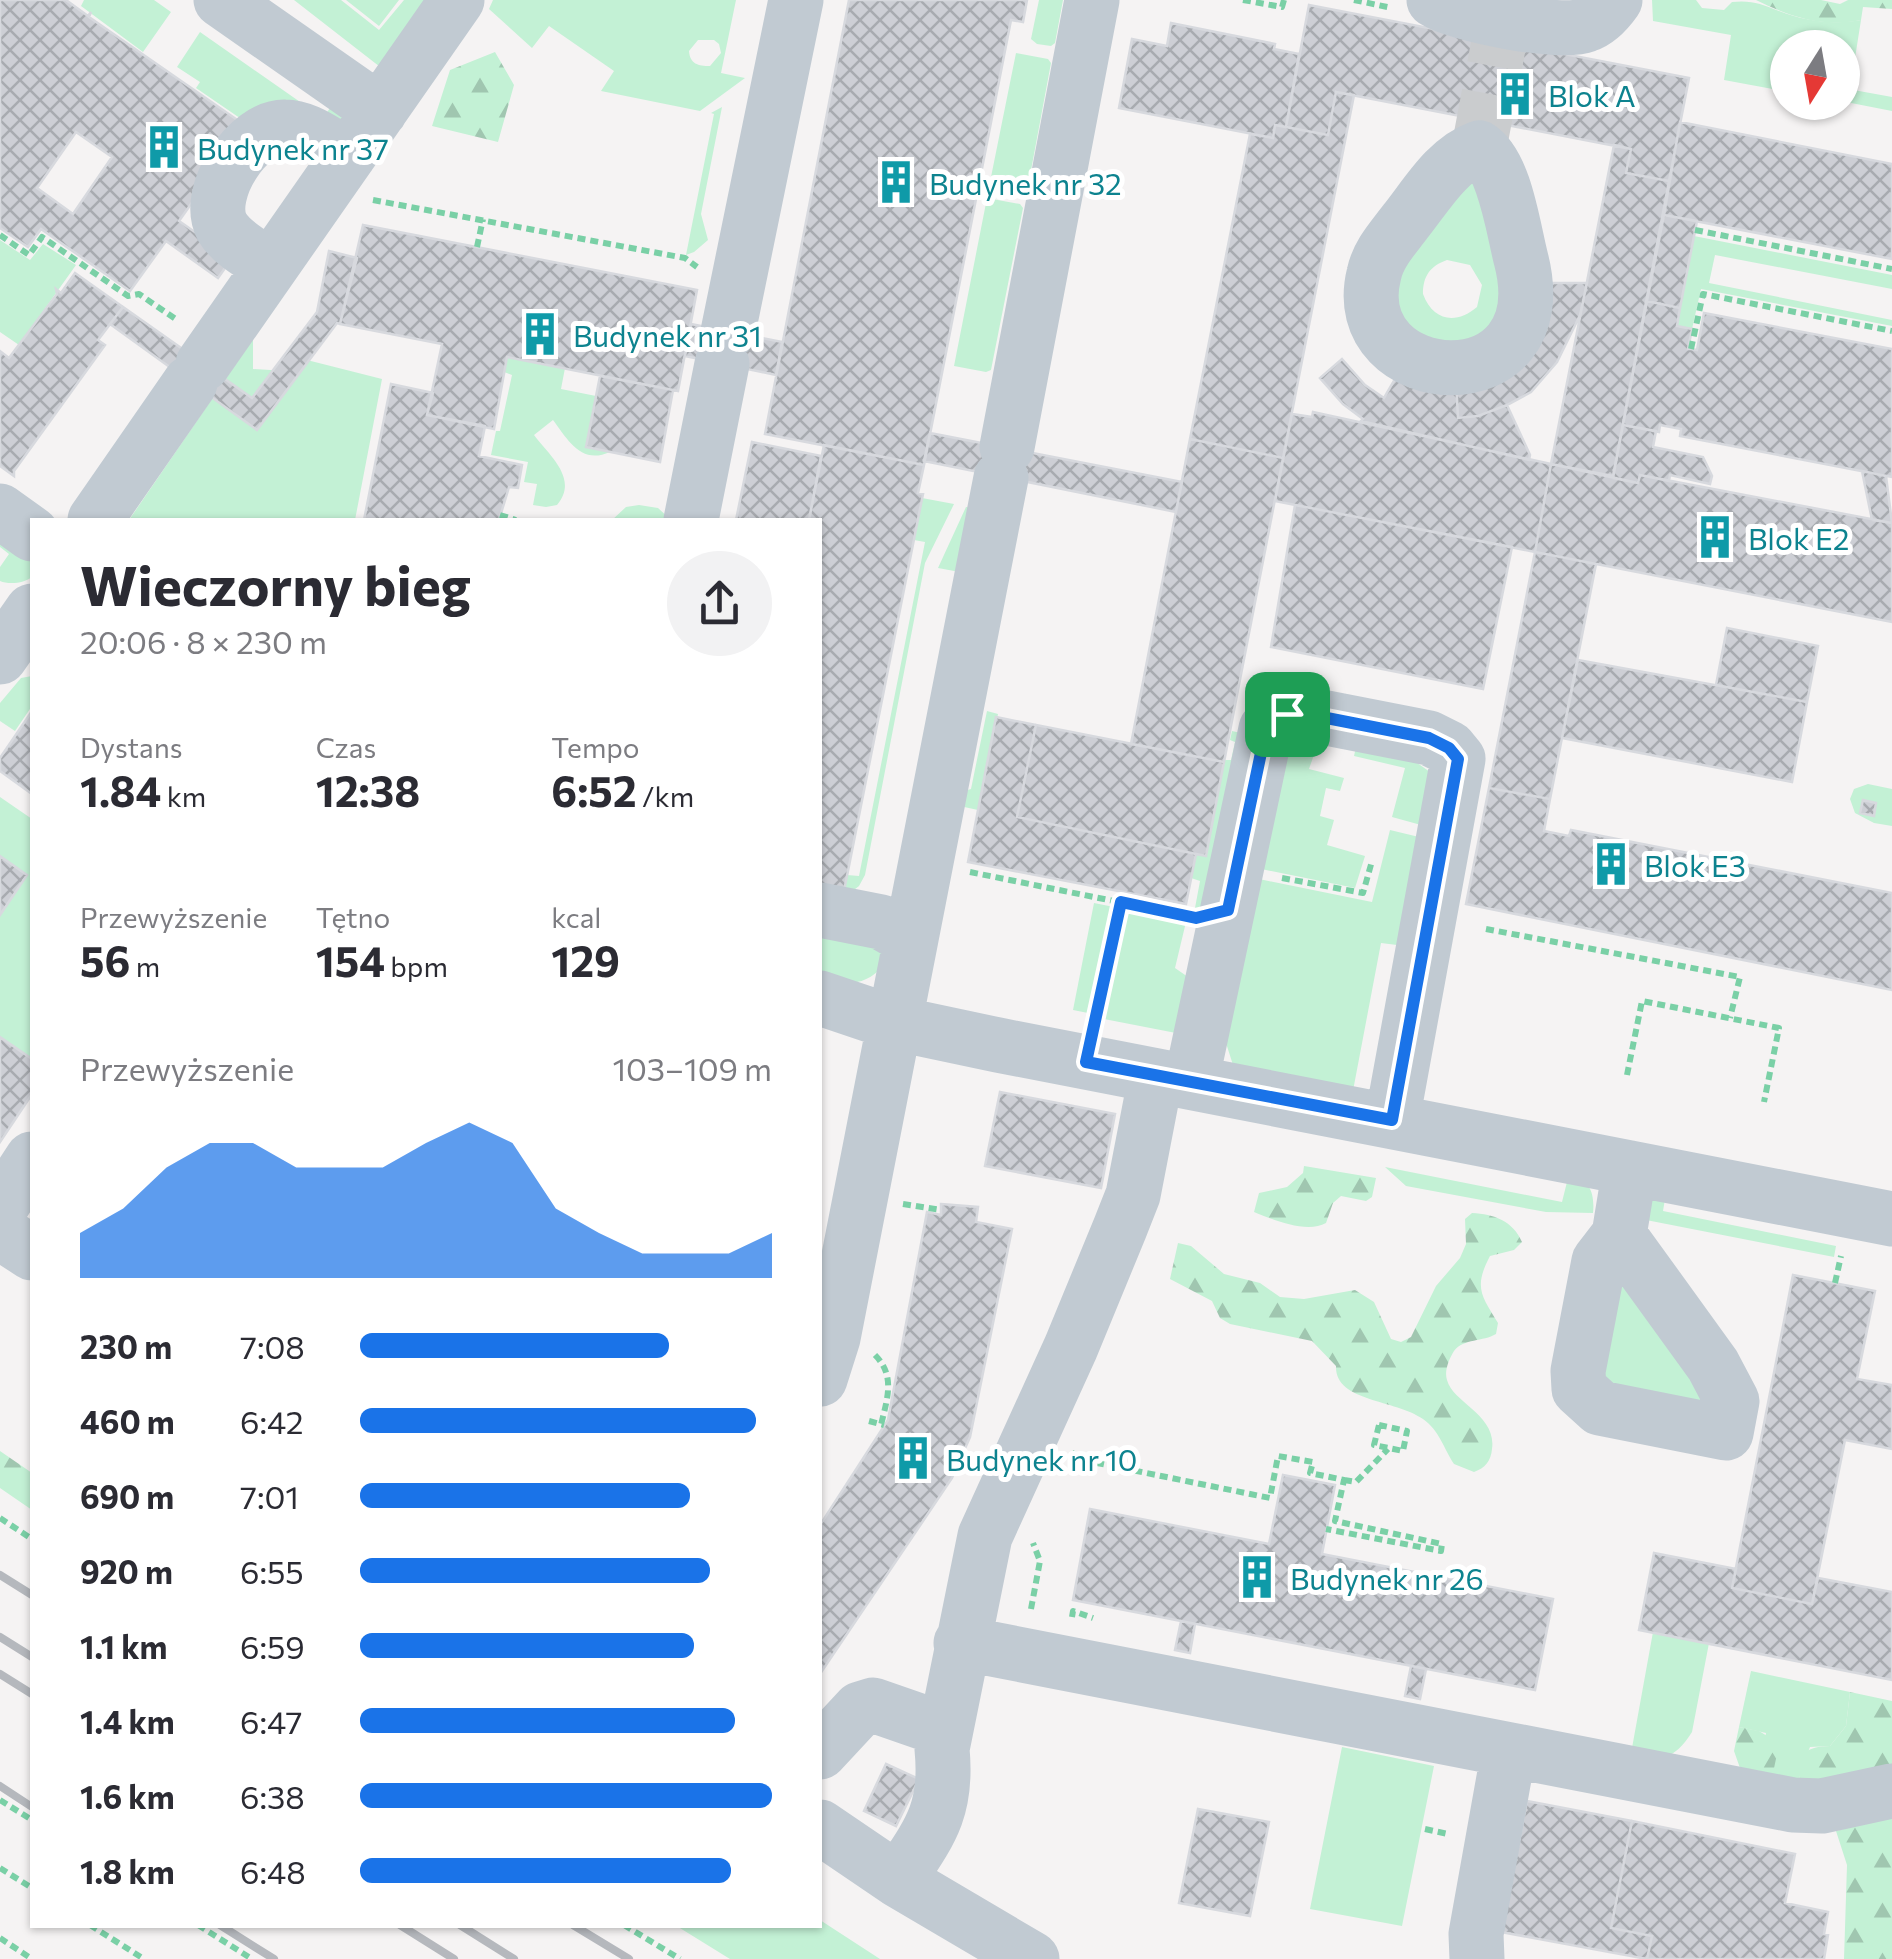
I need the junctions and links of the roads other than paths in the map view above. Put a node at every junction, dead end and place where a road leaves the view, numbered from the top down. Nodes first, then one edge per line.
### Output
1 (221, 0) edge
2 (456, 0) edge
3 (796, 0) edge
4 (1092, 0) edge
5 (1434, 0) edge
6 (1615, 0) edge
7 (380, 111) junction
8 (358, 178) junction
9 (271, 266) junction
10 (0, 511) edge
11 (96, 518) edge
12 (691, 518) edge
13 (30, 533) edge
14 (822, 910) edge
15 (911, 939) junction
16 (822, 999) edge
17 (894, 1023) junction
18 (1174, 1079) junction
19 (1392, 1120) junction
20 (30, 1161) edge
21 (1630, 1168) junction
22 (0, 1208) edge
23 (1892, 1219) edge
24 (0, 1232) edge
25 (1619, 1235) dead end
26 (30, 1253) edge
27 (822, 1372) edge
28 (961, 1643) junction
29 (945, 1730) junction
30 (822, 1750) edge
31 (1509, 1750) junction
32 (1892, 1791) edge
33 (822, 1827) edge
34 (898, 1880) junction
35 (1032, 1959) edge
36 (1477, 1959) edge

1 - 7 lane
2 - 7 lane
3 - 12 lane
4 - 15 lane
5 - 6 lane
7 - 8 lane
8 - 9 lane
8 - 9 lane
9 - 11 lane
10 - 13 lane
14 - 15 lane
15 - 17 lane
16 - 17 lane
17 - 18 lane
17 - 27 lane
18 - 19 lane
18 - 19 lane
18 - 28 lane
19 - 21 lane
20 - 22 lane
21 - 23 lane
21 - 25 lane
24 - 26 lane
28 - 29 lane
28 - 31 lane
29 - 30 lane
29 - 34 lane
31 - 32 lane
31 - 36 lane
33 - 34 lane
34 - 35 lane

